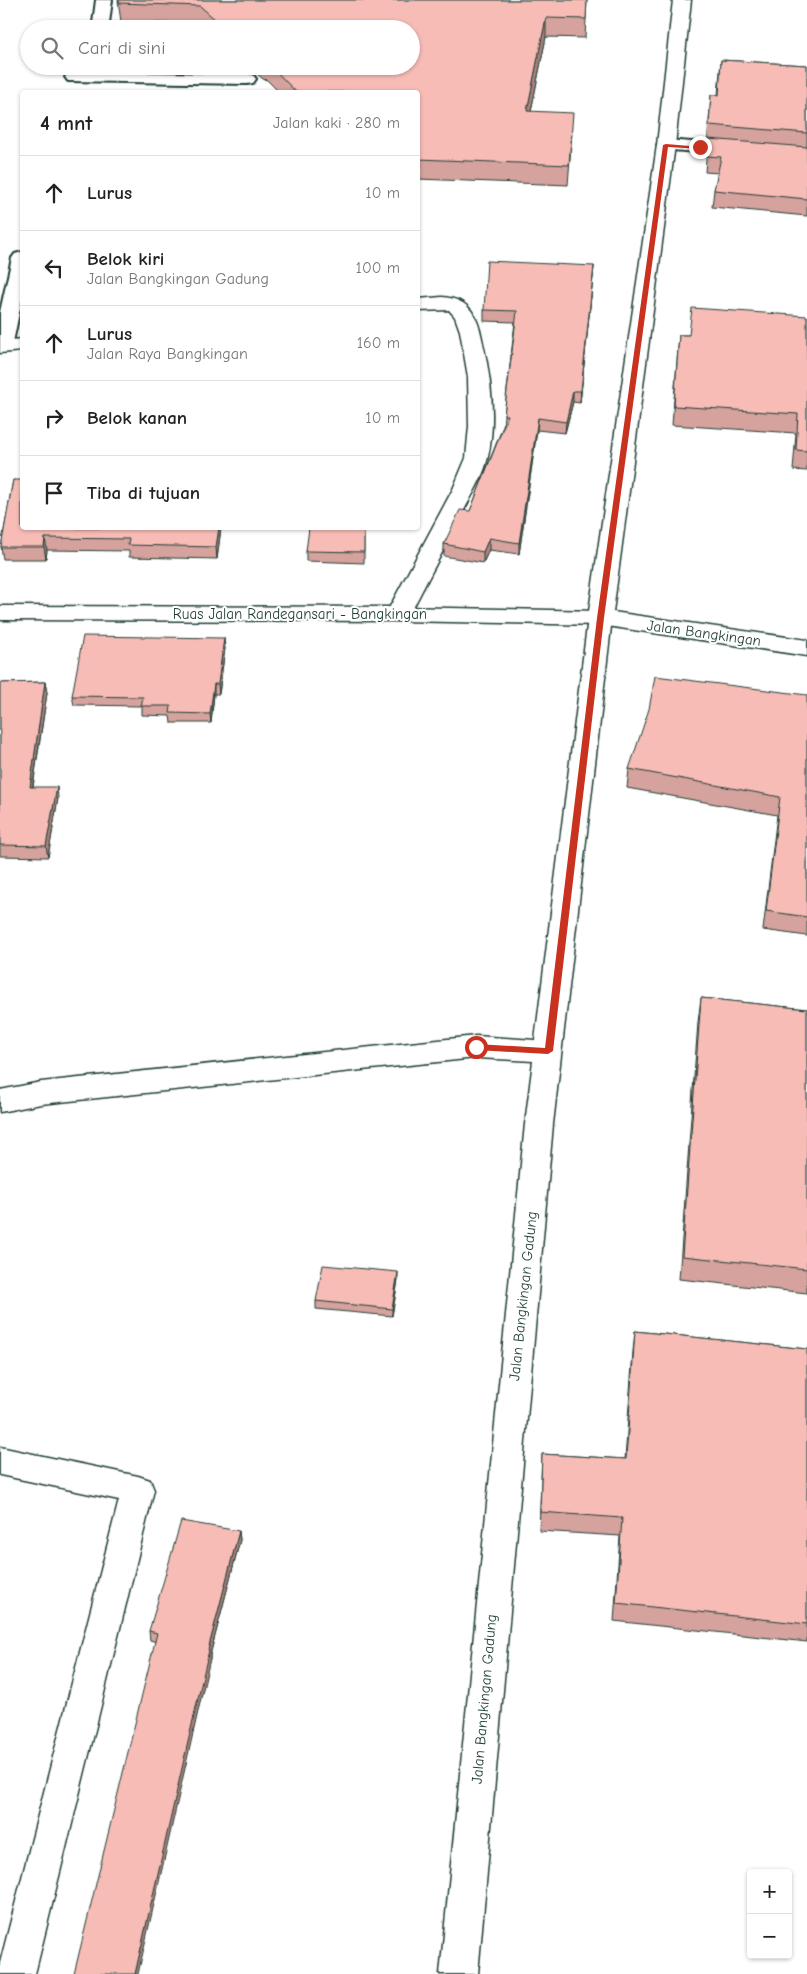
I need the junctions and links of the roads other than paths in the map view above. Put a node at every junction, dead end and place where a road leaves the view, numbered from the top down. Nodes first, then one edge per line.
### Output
1 (104, 0) edge
2 (682, 0) edge
3 (101, 20) edge
4 (74, 79) edge
5 (247, 79) dead end
6 (666, 145) junction
7 (807, 156) edge
8 (20, 271) edge
9 (420, 305) edge
10 (8, 346) edge
11 (0, 613) edge
12 (398, 614) junction
13 (600, 618) junction
14 (807, 648) edge
15 (548, 1051) junction
16 (0, 1101) edge
17 (0, 1461) edge
18 (16, 1974) edge
19 (458, 1974) edge

1 - 3 lane
2 - 6 street, Jalan Bangkingan Gadung
4 - 5 lane
6 - 7 lane
6 - 13 street, Jalan Bangkingan Gadung
8 - 10 lane
9 - 12 street
11 - 12 street, Ruas Jalan Randegansari - Bangkingan
12 - 13 street, Ruas Jalan Randegansari - Bangkingan
13 - 14 street, Jalan Bangkingan
13 - 15 street, Jalan Bangkingan Gadung
15 - 16 street
15 - 19 street, Jalan Bangkingan Gadung
17 - 18 street

